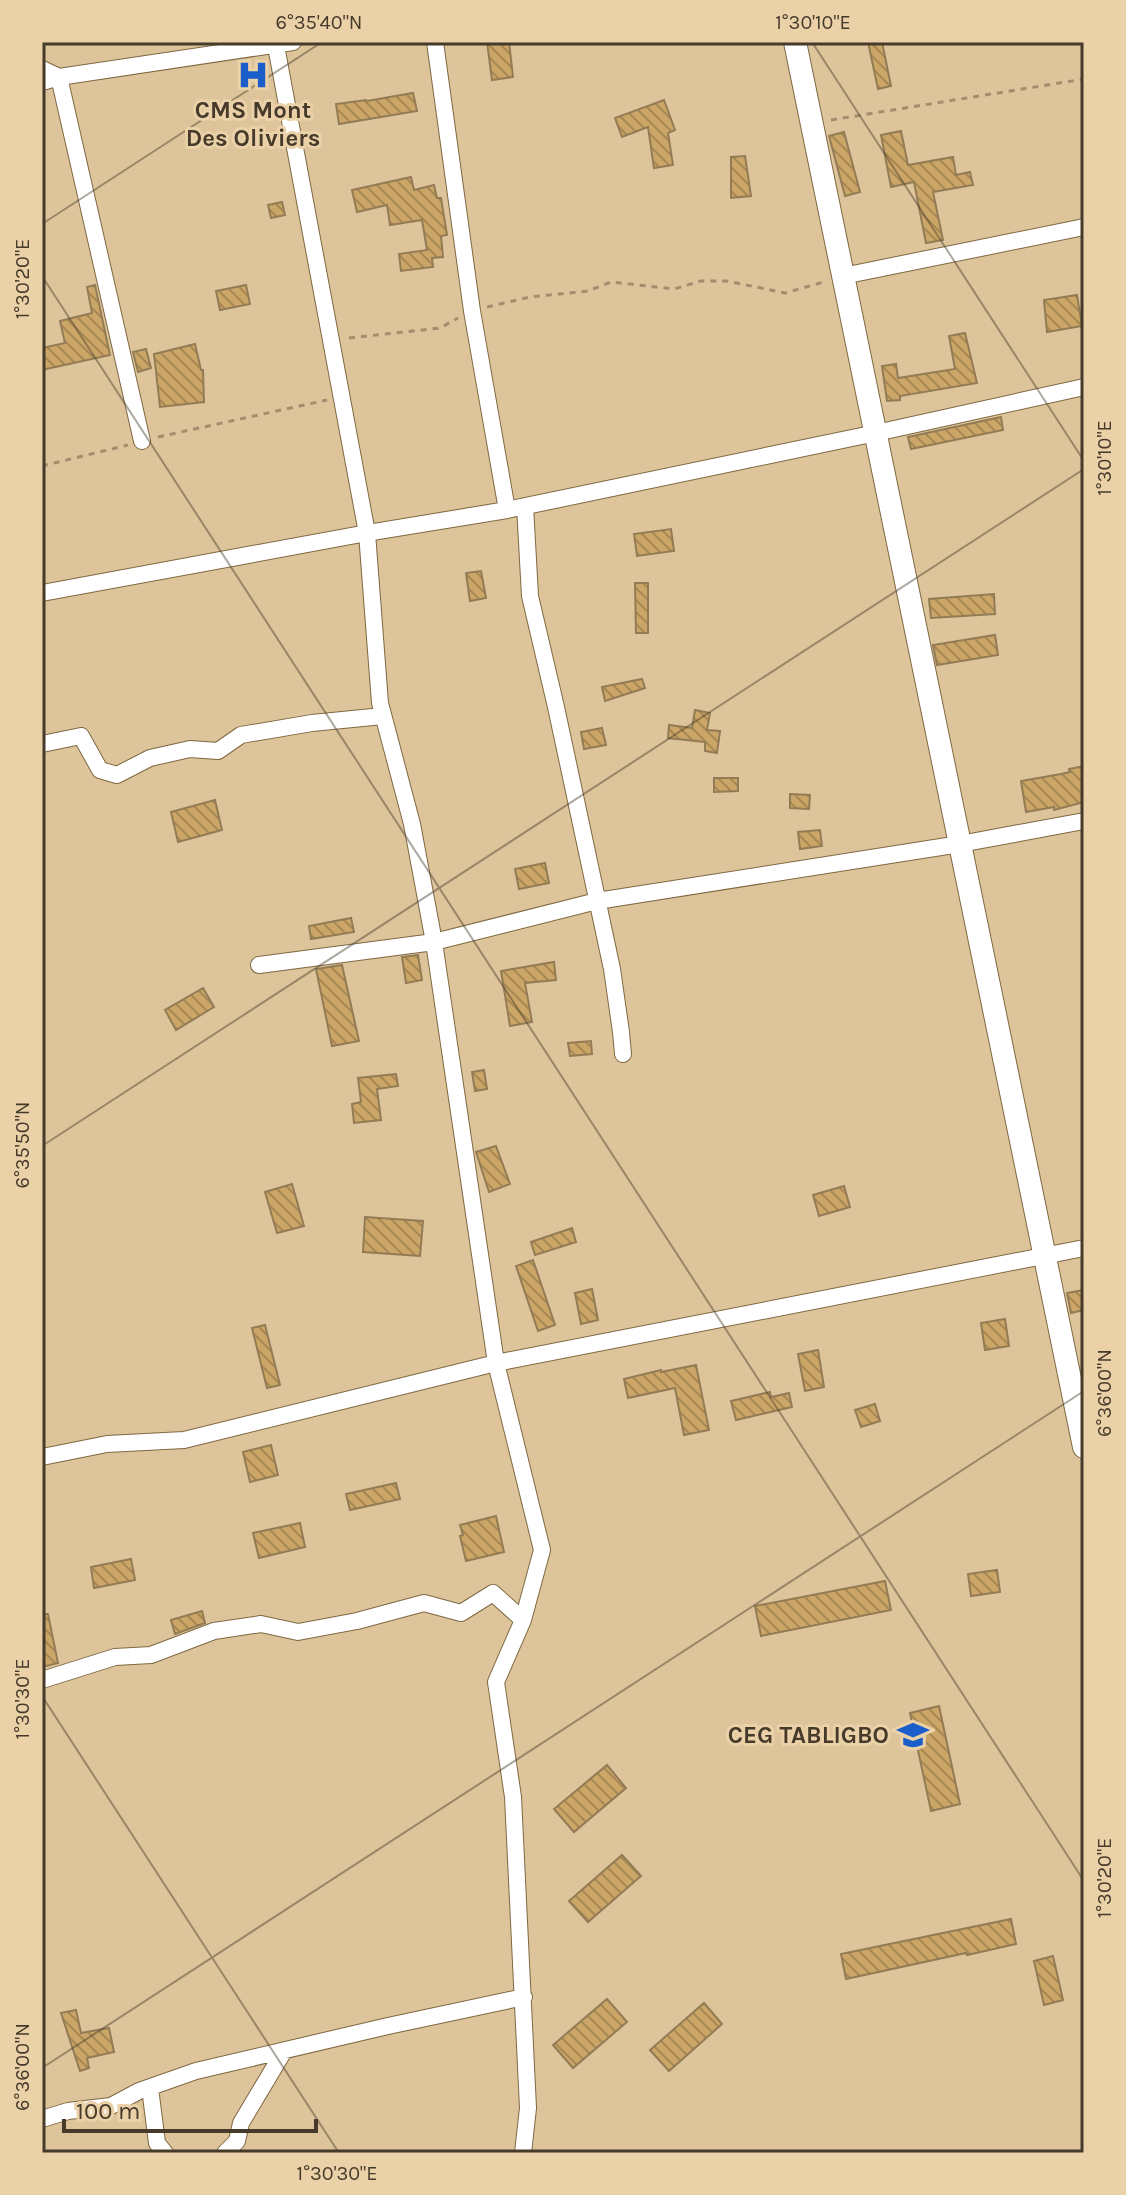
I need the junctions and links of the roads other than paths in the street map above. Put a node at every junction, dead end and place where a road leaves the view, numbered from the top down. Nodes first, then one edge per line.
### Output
1 (435, 42) edge
2 (795, 42) edge
3 (284, 44) edge
4 (42, 69) edge
5 (59, 77) junction
6 (42, 82) edge
7 (1084, 227) edge
8 (843, 276) junction
9 (1084, 387) edge
10 (876, 433) junction
11 (142, 441) road end
12 (525, 506) junction
13 (507, 510) junction
14 (367, 533) junction
15 (42, 593) edge
16 (383, 716) junction
17 (42, 744) edge
18 (1084, 821) edge
19 (960, 844) junction
20 (597, 901) junction
21 (434, 942) junction
22 (259, 965) dead end
23 (623, 1054) dead end
24 (1084, 1248) edge
25 (1045, 1256) junction
26 (496, 1363) junction
27 (1084, 1447) edge
28 (42, 1457) edge
29 (523, 1620) junction
30 (42, 1680) edge
31 (524, 1997) junction
32 (284, 2051) junction
33 (150, 2088) junction
34 (42, 2119) edge
35 (165, 2153) edge
36 (225, 2153) edge
37 (523, 2153) edge

1 - 13 street
2 - 8 street
3 - 5 street
3 - 14 street
4 - 5 street
5 - 6 street
5 - 11 street
7 - 8 street
8 - 10 street
9 - 10 street
10 - 12 street
10 - 19 street
12 - 13 street
12 - 20 street
13 - 14 street
14 - 15 street
14 - 16 street
16 - 17 street
16 - 21 street
18 - 19 street
19 - 20 street
19 - 25 street
20 - 21 street
20 - 23 street
21 - 22 street
21 - 26 street
24 - 25 street
25 - 26 street
25 - 27 street
26 - 28 street
26 - 29 street
29 - 30 street
29 - 31 street
31 - 32 street
31 - 37 street
32 - 33 street
32 - 36 street
33 - 34 street
33 - 35 street

